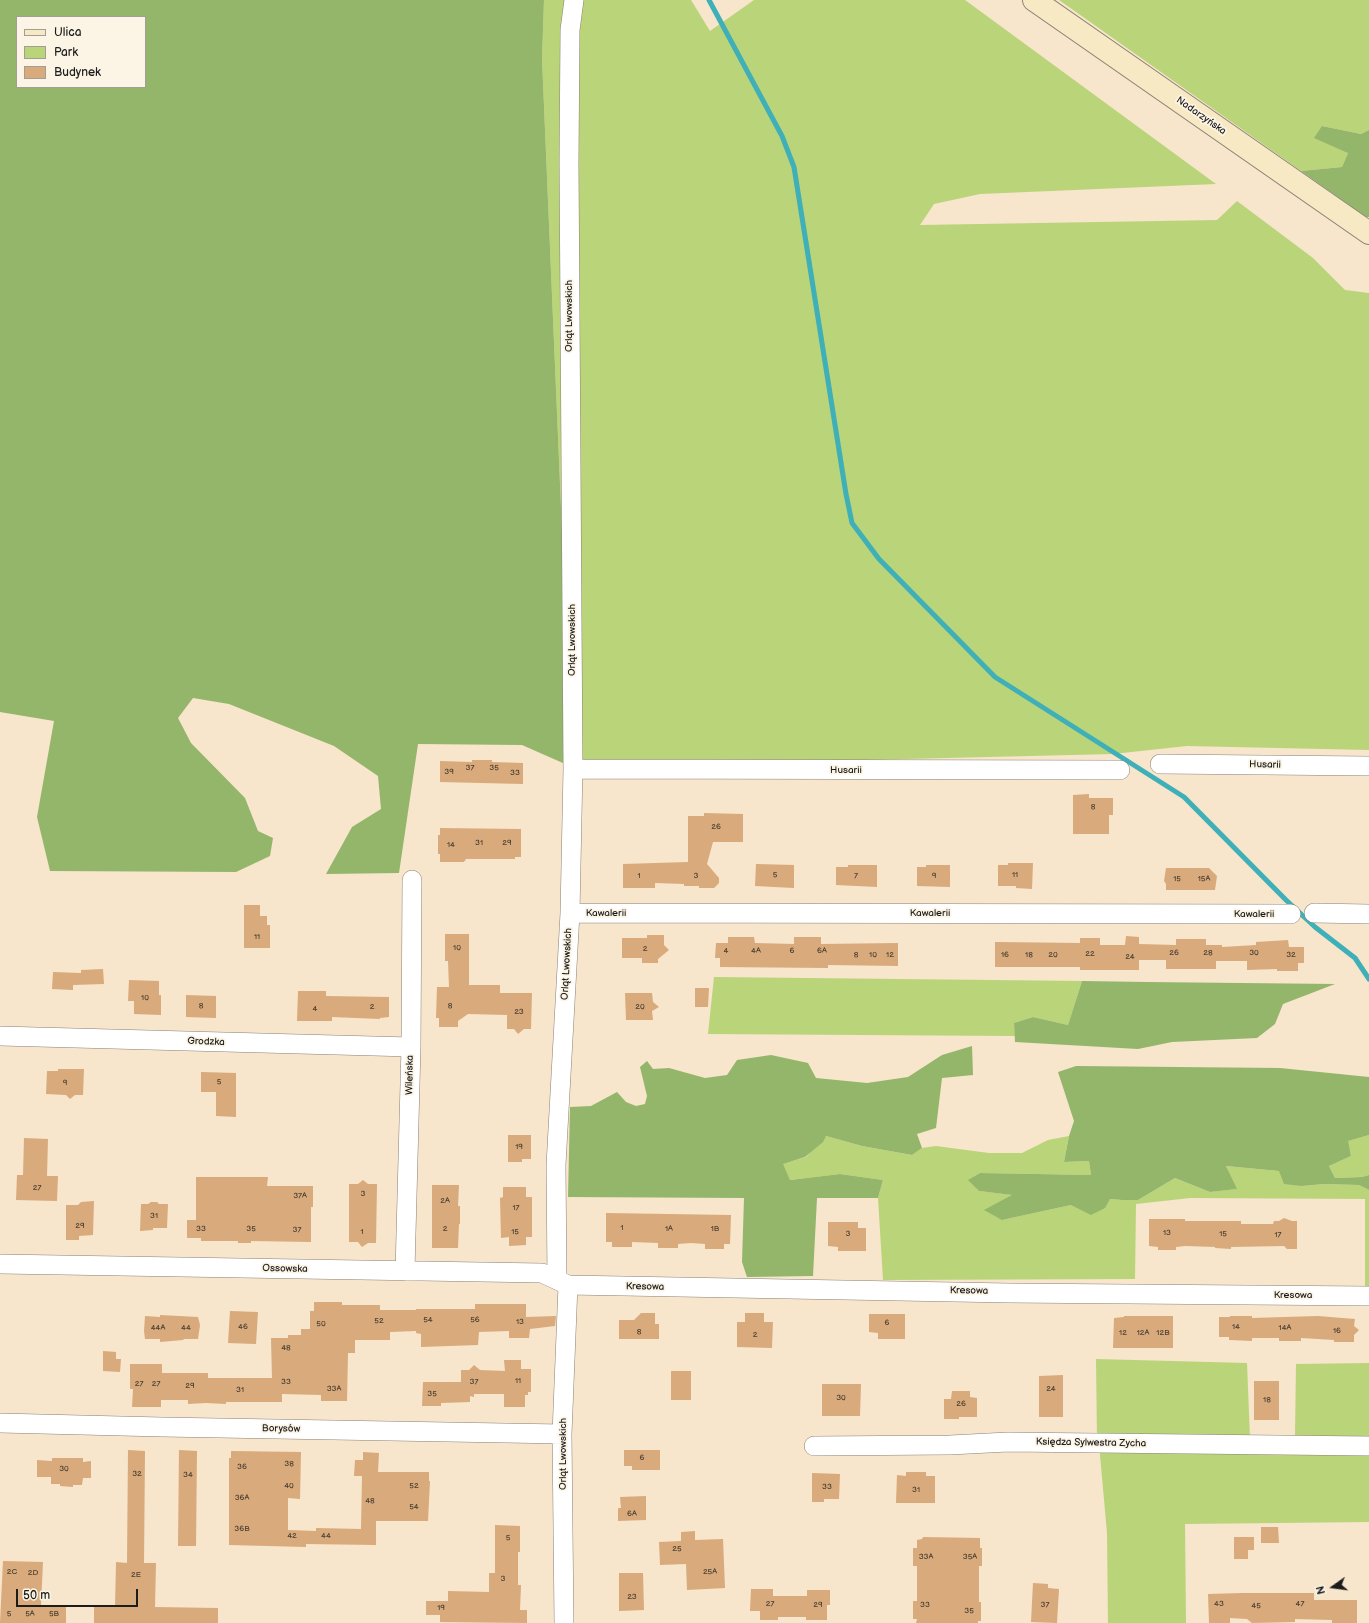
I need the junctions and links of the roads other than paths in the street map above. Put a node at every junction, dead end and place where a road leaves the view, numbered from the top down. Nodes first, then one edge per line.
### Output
1 (574, 0) edge
2 (1034, 0) edge
3 (1369, 233) edge
4 (1160, 764) dead end
5 (1369, 766) edge
6 (573, 769) junction
7 (1120, 770) dead end
8 (412, 880) dead end
9 (570, 913) junction
10 (1314, 913) dead end
11 (1291, 914) dead end
12 (1369, 914) edge
13 (0, 1036) edge
14 (411, 1047) junction
15 (0, 1264) edge
16 (405, 1271) junction
17 (563, 1283) junction
18 (1369, 1296) edge
19 (0, 1423) edge
20 (562, 1434) junction
21 (814, 1446) dead end
22 (1369, 1446) edge
23 (564, 1623) edge

1 - 6 street, Orląt Lwowskich
2 - 3 main road, Nadarzyńska
4 - 5 street, Husarii
6 - 7 street, Husarii
6 - 9 street, Orląt Lwowskich
8 - 14 street, Wileńska
9 - 11 street, Kawalerii
9 - 17 street, Orląt Lwowskich
10 - 12 street
13 - 14 street, Grodzka
14 - 16 street, Wileńska
15 - 16 street, Ossowska
16 - 17 street, Ossowska
17 - 18 street, Kresowa
17 - 20 street, Orląt Lwowskich
19 - 20 street, Borysów
20 - 23 street, Orląt Lwowskich
21 - 22 street, Księdza Sylwestra Zycha

